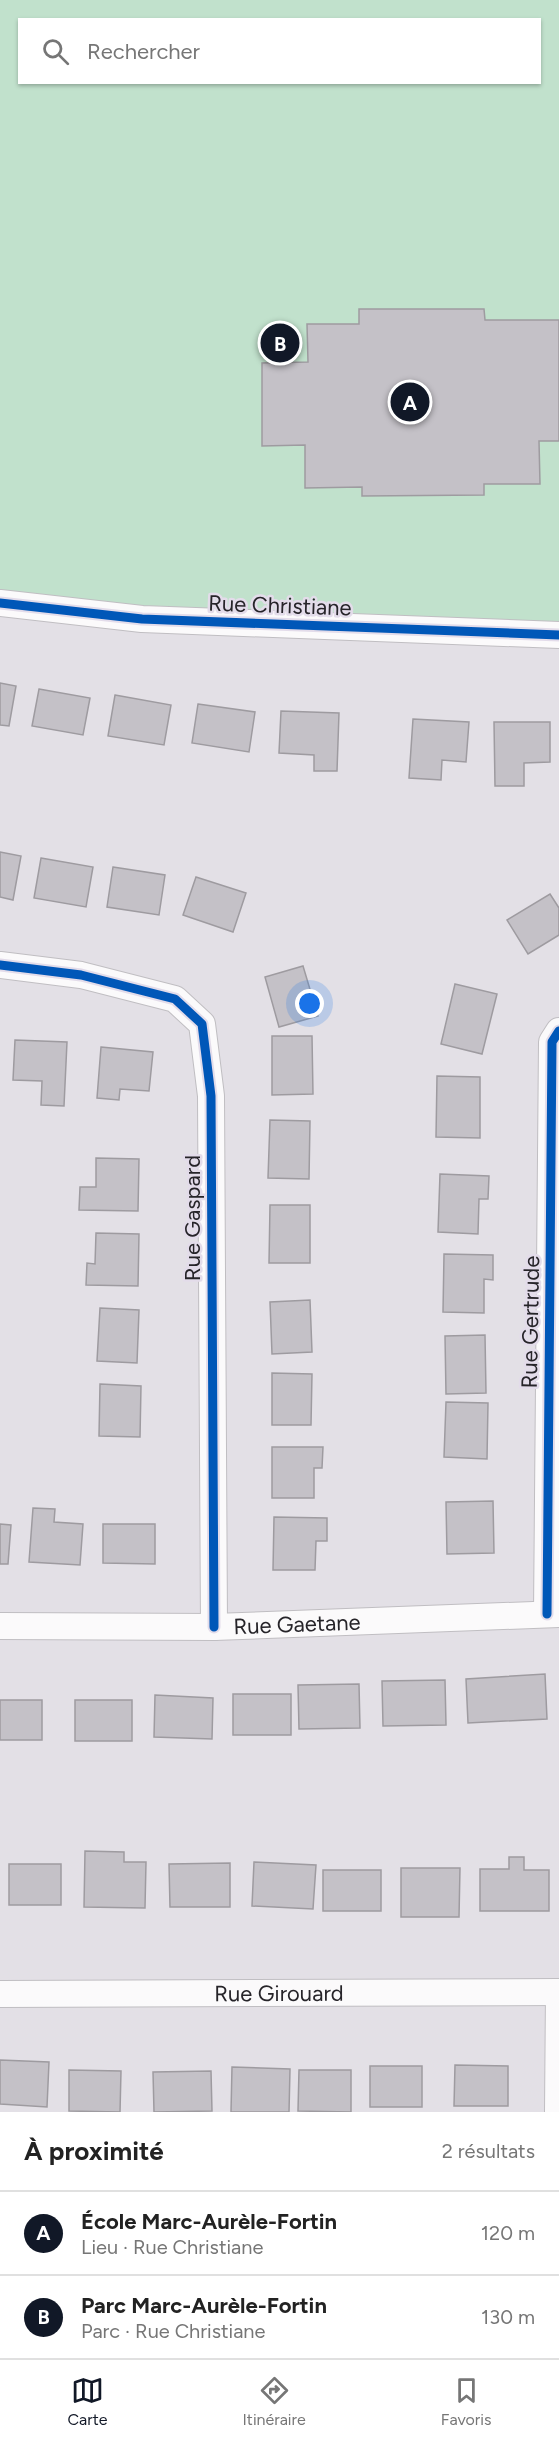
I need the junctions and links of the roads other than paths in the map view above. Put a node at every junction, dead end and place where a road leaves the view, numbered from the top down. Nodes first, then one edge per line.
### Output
1 (0, 603) edge
2 (559, 634) edge
3 (0, 965) edge
4 (559, 1031) edge
5 (553, 1614) edge
6 (0, 1626) edge
7 (214, 1627) junction
8 (559, 1992) edge
9 (0, 1994) edge
10 (558, 2112) edge

1 - 2 street, Rue Christiane
3 - 7 street, Rue Gaspard
4 - 5 street, Rue Gertrude
5 - 7 street, Rue Gaetane
6 - 7 street, Rue Gaetane
8 - 9 street, Rue Girouard
8 - 10 street

